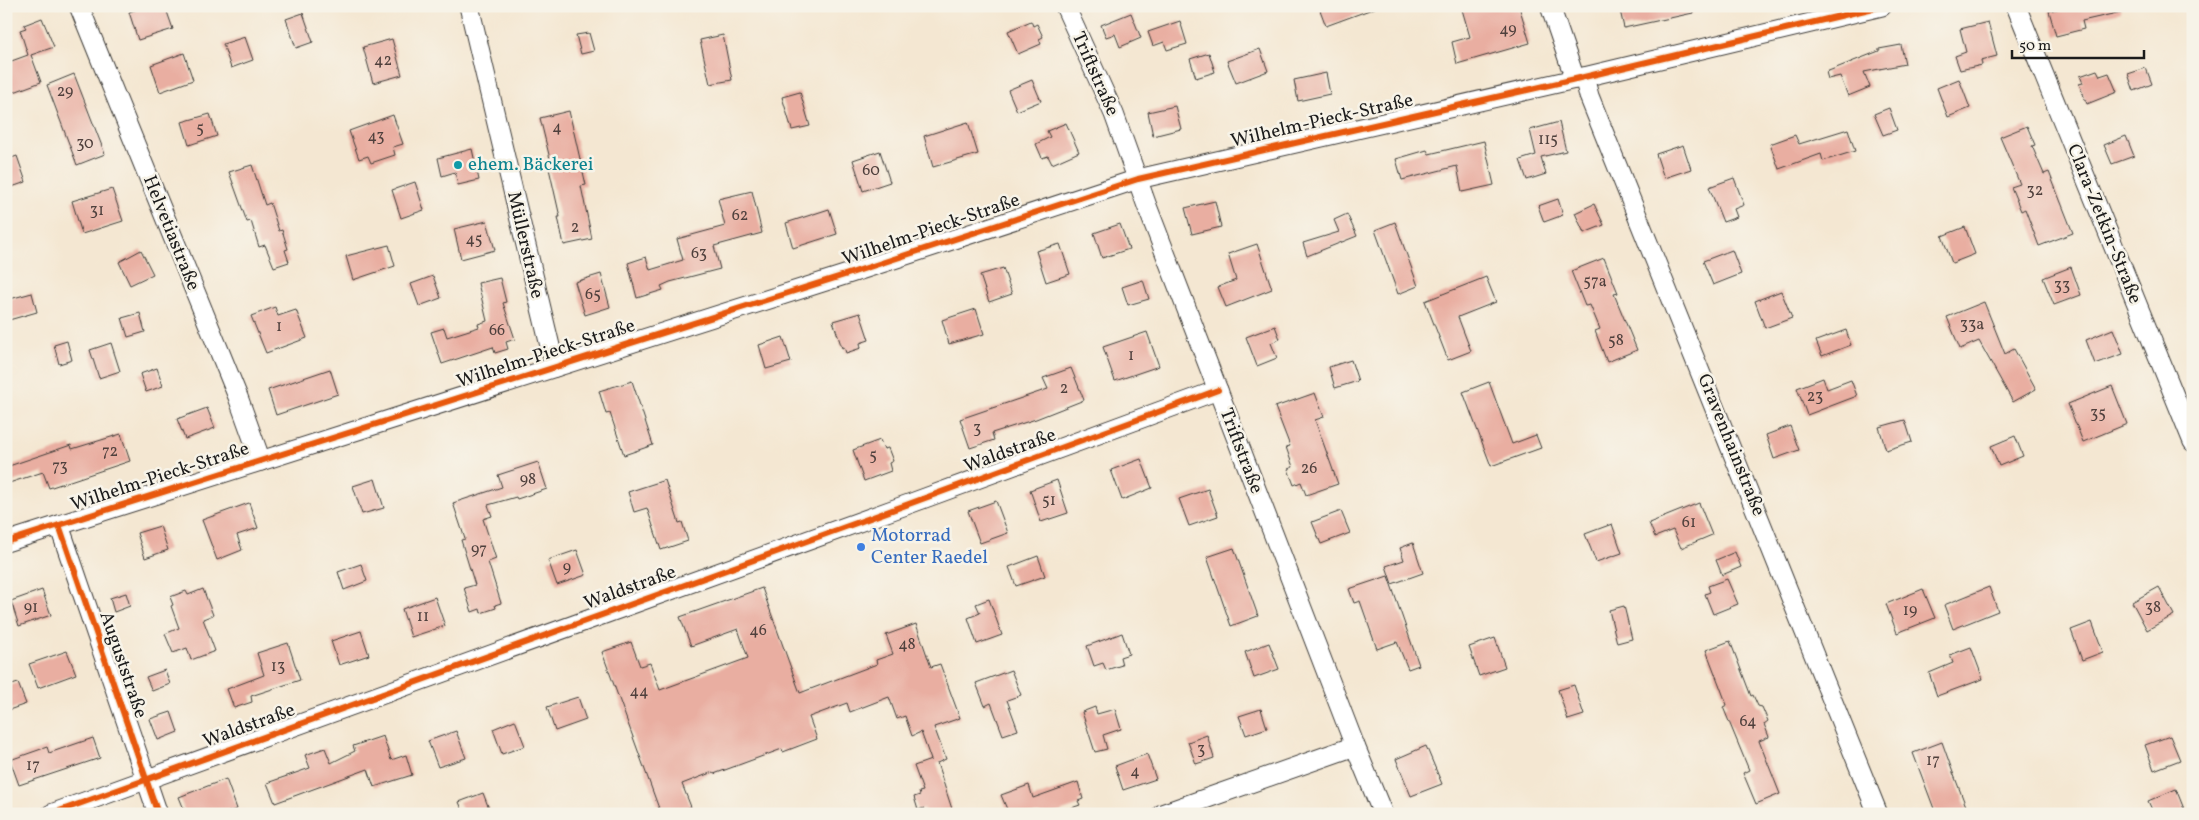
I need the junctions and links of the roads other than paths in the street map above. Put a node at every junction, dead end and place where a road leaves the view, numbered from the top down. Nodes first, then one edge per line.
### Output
1 (79, 6) edge
2 (469, 6) edge
3 (1065, 6) edge
4 (1550, 6) edge
5 (1882, 6) edge
6 (2016, 6) edge
7 (1580, 78) junction
8 (1138, 178) junction
9 (555, 367) junction
10 (1218, 390) junction
11 (2193, 442) edge
12 (261, 460) junction
13 (59, 525) junction
14 (6, 542) edge
15 (1355, 746) junction
16 (146, 779) junction
17 (51, 814) edge
18 (158, 814) edge
19 (1162, 814) edge
20 (1382, 814) edge
21 (1878, 814) edge

1 - 12 street, Helvetiastraße
2 - 9 street, Müllerstraße
3 - 8 street, Triftstraße
4 - 7 street, Gravenhainstraße
5 - 7 street, Wilhelm-Pieck-Straße
6 - 11 street, Clara-Zetkin-Straße
7 - 8 street, Wilhelm-Pieck-Straße
7 - 21 street, Gravenhainstraße
8 - 9 street, Wilhelm-Pieck-Straße
8 - 10 street, Triftstraße
9 - 12 street, Wilhelm-Pieck-Straße
10 - 15 street, Triftstraße
10 - 16 street, Waldstraße
12 - 13 street, Wilhelm-Pieck-Straße
13 - 14 street, Wilhelm-Pieck-Straße
13 - 16 street, Auguststraße
15 - 19 street
15 - 20 street, Triftstraße
16 - 17 street, Waldstraße
16 - 18 street, Auguststraße

